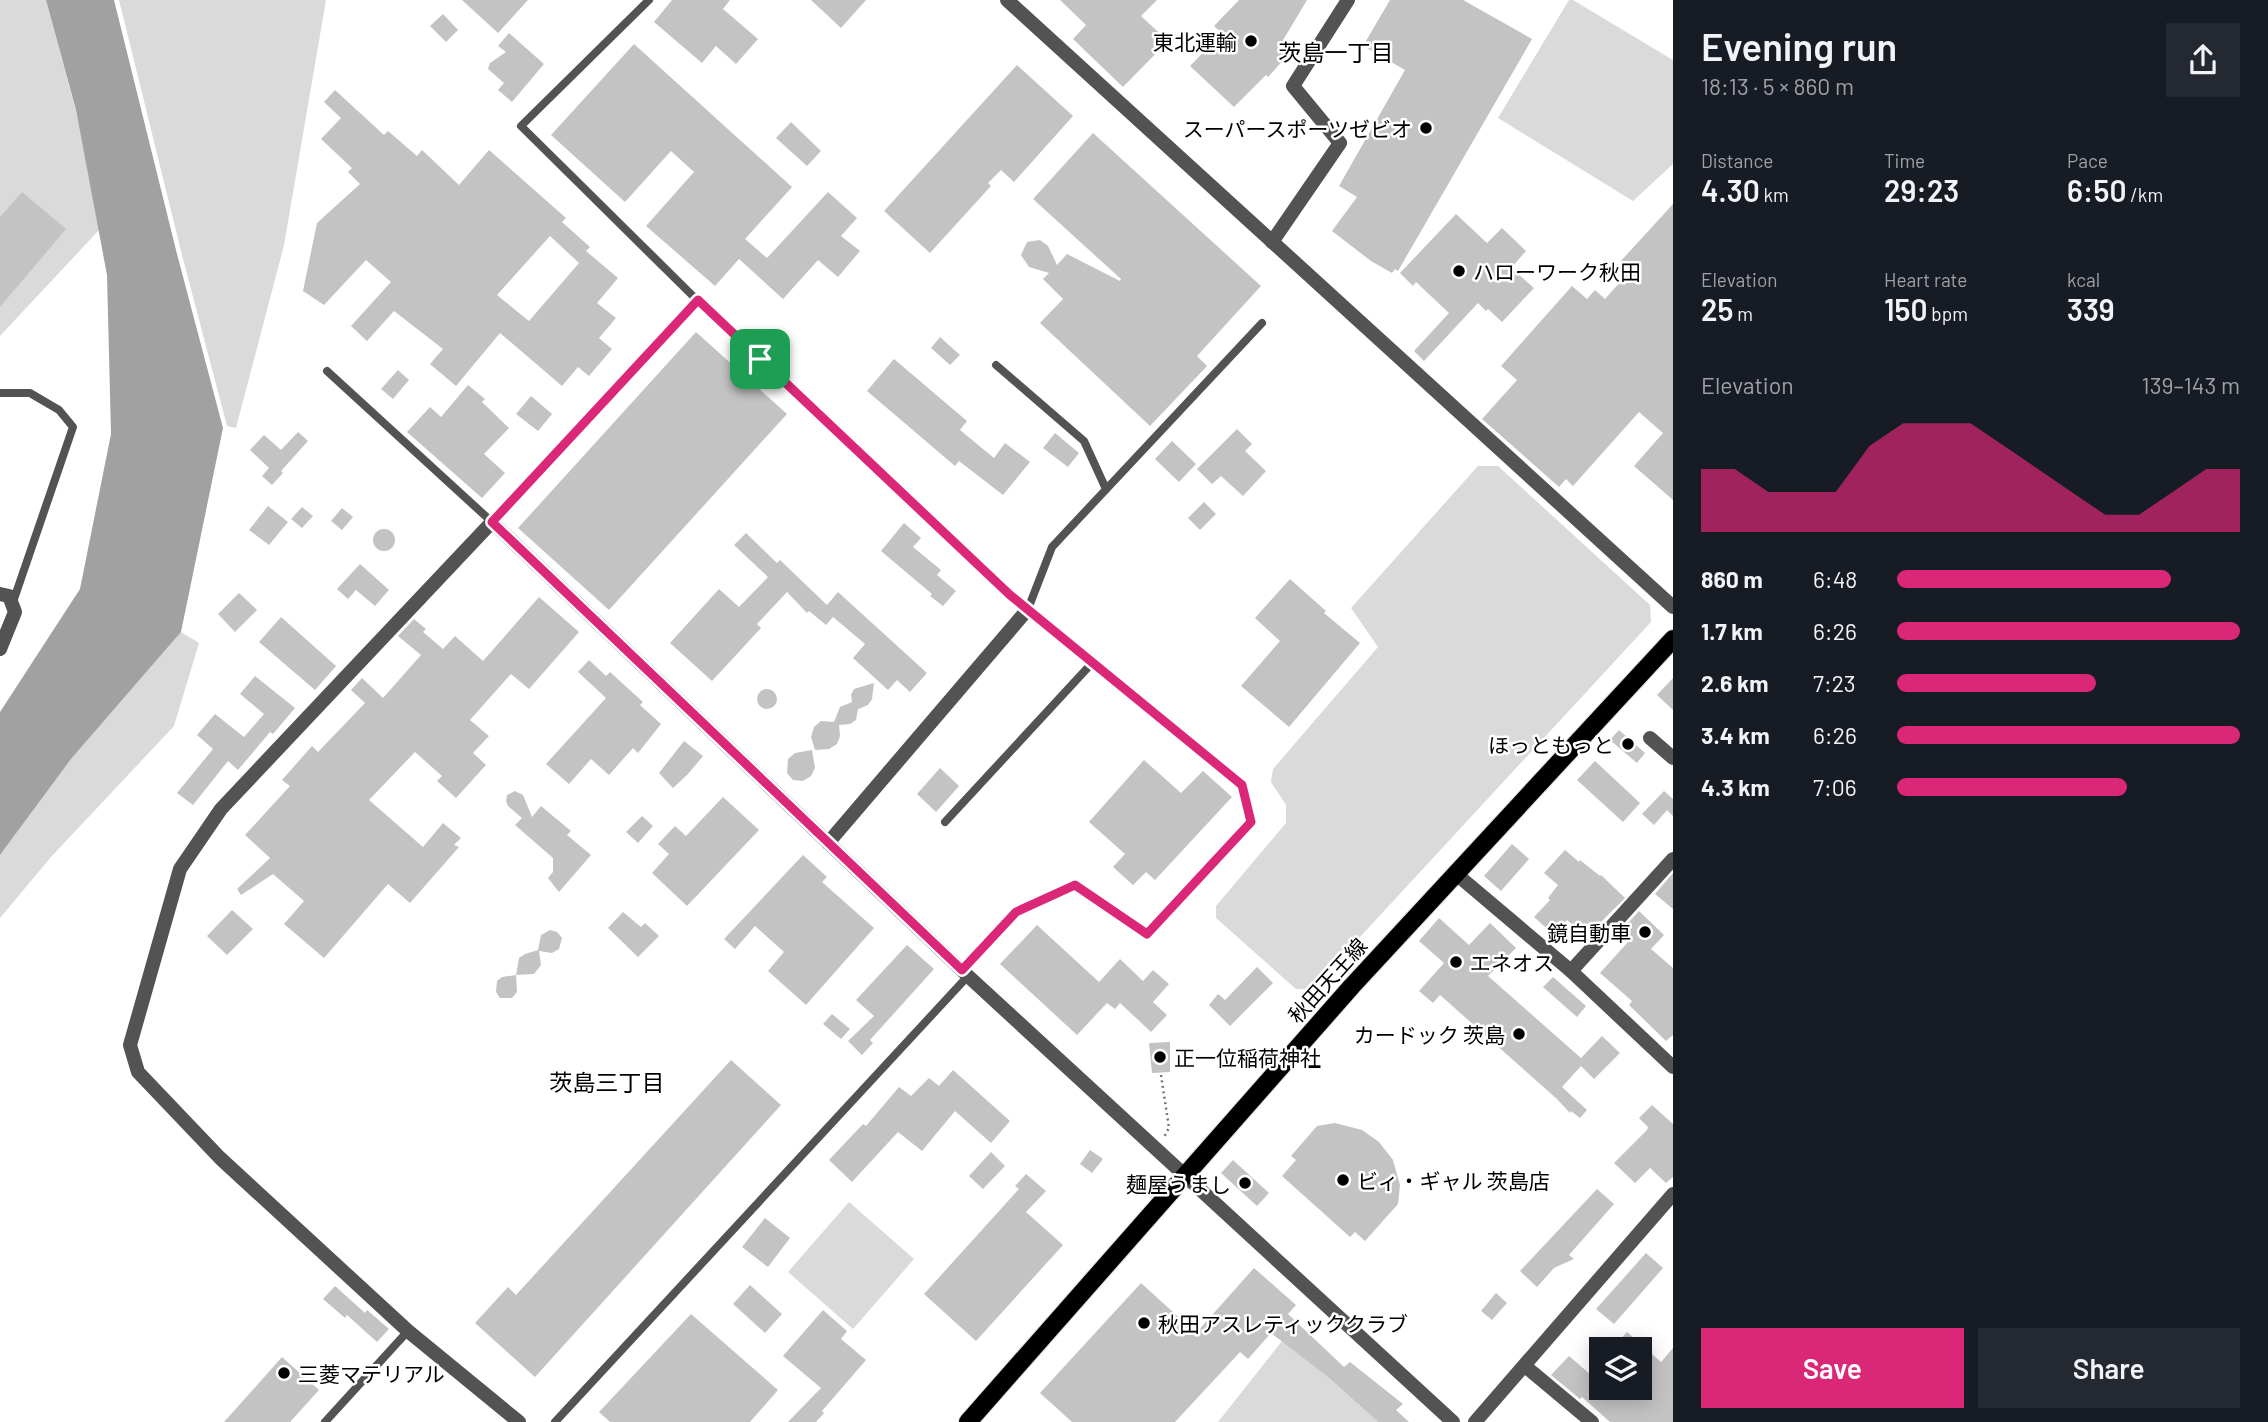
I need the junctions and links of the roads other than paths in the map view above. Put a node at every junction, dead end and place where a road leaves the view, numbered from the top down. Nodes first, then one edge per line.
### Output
1 (649, 0) edge
2 (1007, 0) edge
3 (1348, 0) edge
4 (1272, 242) junction
5 (698, 300) junction
6 (1262, 323) dead end
7 (996, 365) dead end
8 (327, 371) dead end
9 (0, 393) edge
10 (1106, 489) junction
11 (492, 522) junction
12 (0, 594) edge
13 (12, 605) junction
14 (1673, 607) edge
15 (1028, 609) junction
16 (1673, 639) edge
17 (0, 649) edge
18 (1093, 662) junction
19 (1650, 738) dead end
20 (1673, 758) edge
21 (945, 822) dead end
22 (828, 843) junction
23 (1673, 859) edge
24 (1455, 873) junction
25 (1571, 971) junction
26 (965, 973) junction
27 (1673, 1067) edge
28 (1185, 1176) junction
29 (1673, 1194) edge
30 (408, 1331) junction
31 (1525, 1366) junction
32 (325, 1422) edge
33 (519, 1422) edge
34 (555, 1422) edge
35 (968, 1422) edge
36 (1452, 1422) edge
37 (1475, 1422) edge
38 (1592, 1422) edge

1 - 5 lane
2 - 4 street
3 - 4 street
4 - 14 street
5 - 11 lane
5 - 15 lane
6 - 10 lane
7 - 10 lane
8 - 11 lane
9 - 13 lane
10 - 15 lane
11 - 22 street
11 - 30 street
12 - 13 street
13 - 17 street
15 - 18 lane
15 - 22 street
16 - 24 main road, 秋田天王線
18 - 21 lane
18 - 26 lane
19 - 20 street
22 - 26 street
23 - 25 street
24 - 25 street
24 - 28 main road, 秋田天王線
25 - 27 street
26 - 28 street
26 - 34 lane
28 - 35 main road, 秋田天王線
28 - 36 street
29 - 31 street
30 - 32 lane
30 - 33 street
31 - 37 street
31 - 38 street

